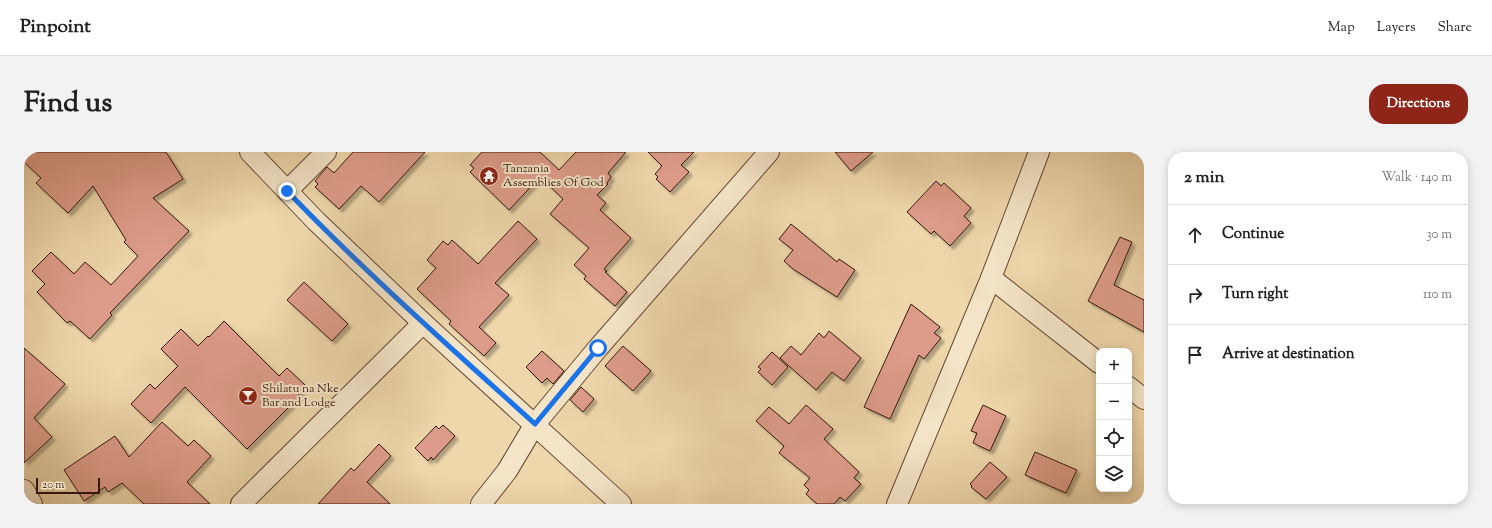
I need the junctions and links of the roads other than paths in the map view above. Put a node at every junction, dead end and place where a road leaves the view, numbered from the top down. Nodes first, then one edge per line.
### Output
1 (250, 152) edge
2 (326, 152) edge
3 (769, 152) edge
4 (1039, 152) edge
5 (287, 191) junction
6 (991, 278) junction
7 (423, 323) junction
8 (1096, 362) edge
9 (1132, 389) edge
10 (1144, 399) edge
11 (535, 424) junction
12 (24, 490) edge
13 (32, 504) edge
14 (241, 504) edge
15 (481, 504) edge
16 (621, 504) edge
17 (897, 504) edge

1 - 5 street
2 - 5 street
3 - 11 street
4 - 6 street
5 - 7 street
6 - 8 street
6 - 17 street
7 - 11 street
7 - 14 street
9 - 10 street
11 - 15 street
11 - 16 street
12 - 13 street

